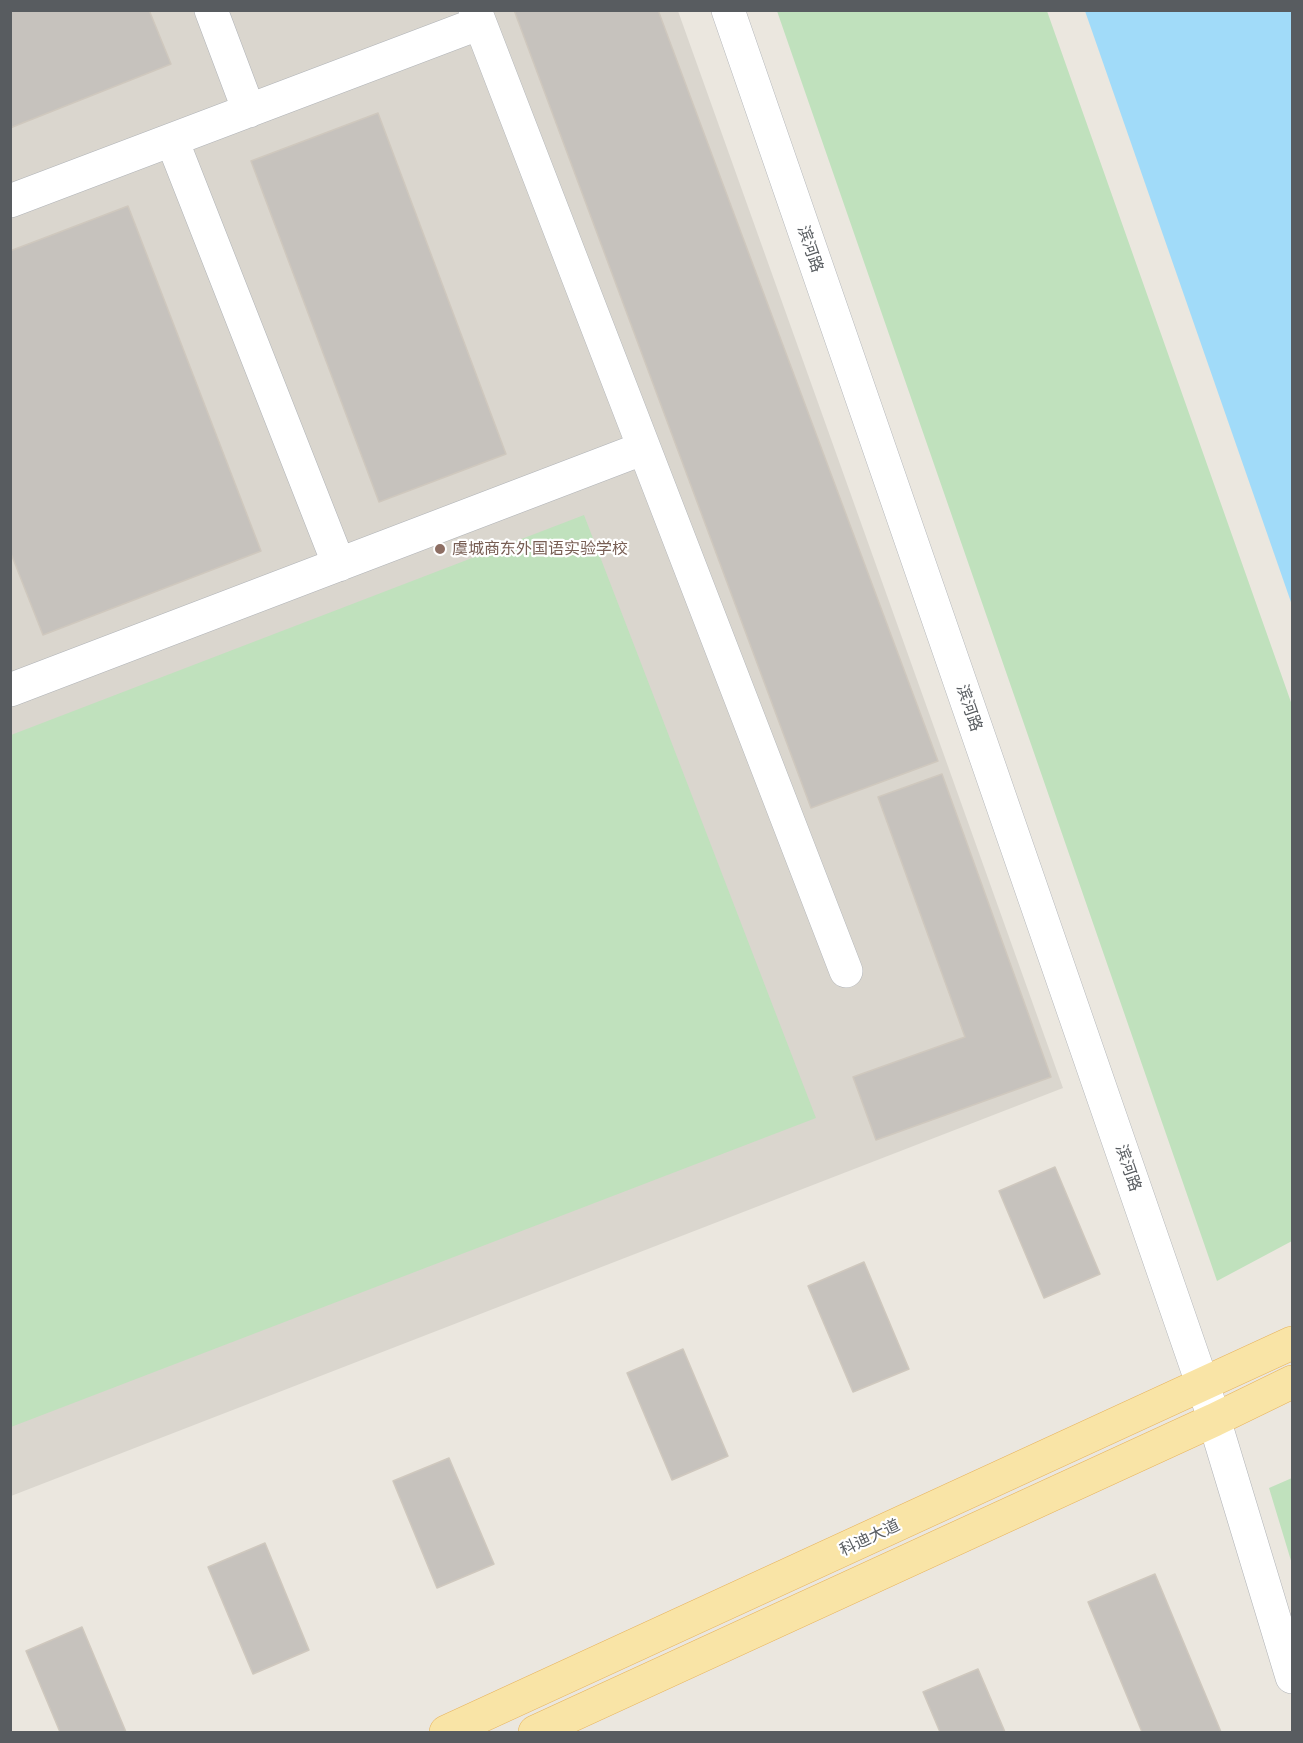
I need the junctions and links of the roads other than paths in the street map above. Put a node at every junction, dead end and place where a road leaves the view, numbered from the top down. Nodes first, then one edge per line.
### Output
1 (211, 10) edge
2 (728, 10) edge
3 (478, 17) edge
4 (249, 111) junction
5 (172, 140) junction
6 (10, 201) edge
7 (644, 448) junction
8 (339, 565) junction
9 (10, 690) edge
10 (846, 971) dead end
11 (1293, 1343) edge
12 (1293, 1382) edge
13 (1209, 1404) junction
14 (1293, 1677) edge
15 (446, 1732) edge
16 (535, 1732) edge

1 - 4 street
2 - 13 street, 滨河路
3 - 4 street
3 - 7 street
4 - 5 street
5 - 6 street
5 - 8 street
7 - 8 street
7 - 10 street
8 - 9 street
11 - 13 main road, 科迪大道
12 - 13 main road, 科迪大道
13 - 14 street, 滨河路
13 - 15 main road, 科迪大道
13 - 16 main road, 科迪大道

